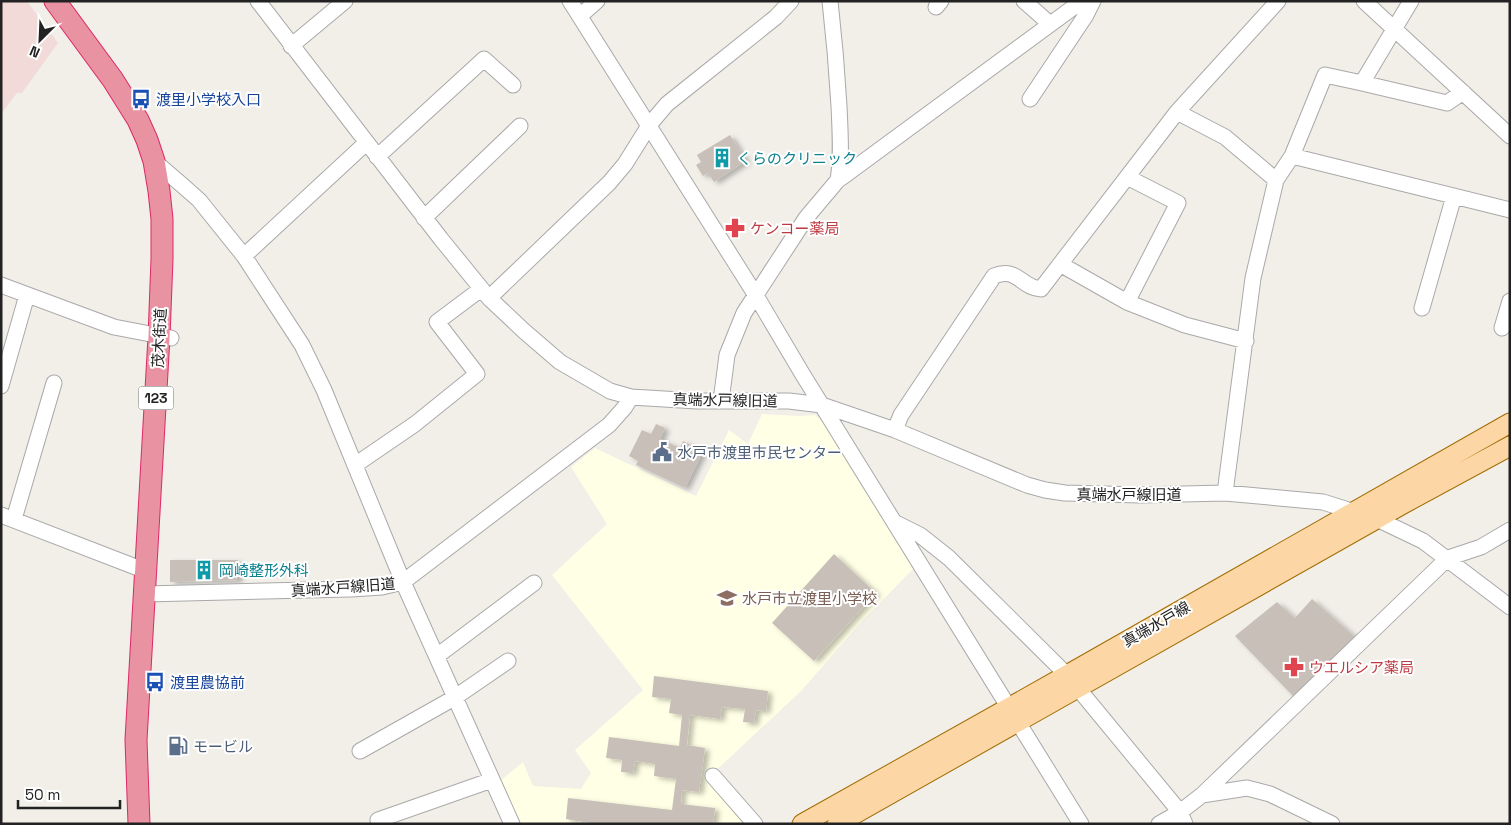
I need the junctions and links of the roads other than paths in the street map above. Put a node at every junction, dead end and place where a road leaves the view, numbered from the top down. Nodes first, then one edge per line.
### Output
1 (55, 1) edge
2 (258, 1) edge
3 (345, 1) edge
4 (570, 1) edge
5 (596, 1) edge
6 (792, 1) edge
7 (830, 1) edge
8 (1024, 1) edge
9 (1082, 1) edge
10 (1093, 1) edge
11 (1278, 1) edge
12 (1364, 1) edge
13 (1411, 1) edge
14 (580, 16) junction
15 (1050, 24) junction
16 (1394, 29) junction
17 (291, 46) junction
18 (1362, 83) junction
19 (513, 85) dead end
20 (1462, 92) junction
21 (1030, 99) dead end
22 (1177, 112) junction
23 (650, 124) junction
24 (520, 126) dead end
25 (1510, 136) edge
26 (366, 143) junction
27 (1292, 156) junction
28 (377, 157) junction
29 (154, 161) junction
30 (1126, 177) junction
31 (838, 180) junction
32 (1276, 180) junction
33 (1454, 196) junction
34 (1510, 210) edge
35 (424, 218) junction
36 (244, 256) junction
37 (1060, 264) junction
38 (1, 285) edge
39 (485, 293) junction
40 (27, 294) junction
41 (756, 294) junction
42 (1510, 301) edge
43 (1127, 302) junction
44 (1422, 308) dead end
45 (1502, 328) dead end
46 (165, 337) junction
47 (1246, 341) junction
48 (54, 383) dead end
49 (1, 386) edge
50 (631, 397) junction
51 (721, 401) junction
52 (822, 405) junction
53 (1510, 423) edge
54 (895, 430) junction
55 (1510, 446) edge
56 (354, 465) junction
57 (1225, 493) junction
58 (1356, 511) junction
59 (8, 517) edge
60 (1377, 519) junction
61 (894, 522) junction
62 (1510, 530) edge
63 (1448, 558) junction
64 (146, 571) junction
65 (403, 582) junction
66 (534, 583) dead end
67 (144, 594) junction
68 (1510, 606) edge
69 (437, 656) junction
70 (508, 661) dead end
71 (1072, 681) junction
72 (454, 698) junction
73 (1012, 715) junction
74 (360, 750) dead end
75 (713, 776) dead end
76 (492, 780) junction
77 (1202, 794) junction
78 (1183, 818) edge
79 (378, 820) dead end
80 (1328, 823) edge
81 (139, 824) edge
82 (512, 824) edge
83 (755, 824) edge
84 (802, 824) edge
85 (837, 824) edge
86 (1081, 824) edge
87 (1159, 824) edge

1 - 29 highway, 茂木街道 / 123
2 - 17 street
3 - 17 street
4 - 14 street
5 - 14 street
6 - 23 street
7 - 31 street
8 - 15 street
9 - 15 street
10 - 21 street
11 - 22 street
12 - 16 street
13 - 16 street
14 - 23 street
15 - 31 street
16 - 18 street
16 - 20 street
17 - 26 street
18 - 20 street
18 - 27 street
19 - 28 street
20 - 25 street
22 - 30 street
22 - 32 street
23 - 39 street
23 - 41 street
24 - 35 street
26 - 28 street
26 - 36 street
27 - 32 street
27 - 33 street
28 - 35 street
29 - 36 street
29 - 46 highway, 茂木街道 / 123
30 - 37 street
30 - 43 street
31 - 41 street
32 - 47 street
33 - 34 street
33 - 44 street
35 - 39 street
36 - 56 street
37 - 43 street
37 - 54 street
38 - 40 street
39 - 50 street
39 - 56 street
40 - 46 street
40 - 49 street
41 - 51 street
41 - 52 street
42 - 45 street
43 - 47 street
46 - 64 highway, 茂木街道 / 123
47 - 57 street
48 - 59 street
50 - 51 street, 真端水戸線旧道
50 - 65 street, 真端水戸線旧道
51 - 52 street, 真端水戸線旧道
52 - 54 street, 真端水戸線旧道
52 - 61 street
53 - 58 main road, 真端水戸線
54 - 57 street, 真端水戸線旧道
55 - 60 main road, 真端水戸線
56 - 65 street
57 - 58 street, 真端水戸線旧道
58 - 60 street, 真端水戸線旧道
58 - 71 main road, 真端水戸線
59 - 64 street
60 - 63 street
60 - 71 main road, 真端水戸線
61 - 71 street
61 - 73 street
62 - 63 street
63 - 68 street
63 - 77 street
64 - 67 highway, 茂木街道 / 123
65 - 67 street, 真端水戸線旧道
65 - 69 street
66 - 69 street
67 - 81 highway, 茂木街道 / 123
69 - 72 street
70 - 72 street
71 - 73 main road, 真端水戸線
71 - 78 street
72 - 74 street
72 - 76 street
73 - 84 main road, 真端水戸線
73 - 85 main road, 真端水戸線
73 - 86 street
75 - 83 street
76 - 79 street
76 - 82 street
77 - 78 street
77 - 80 street
78 - 87 street

